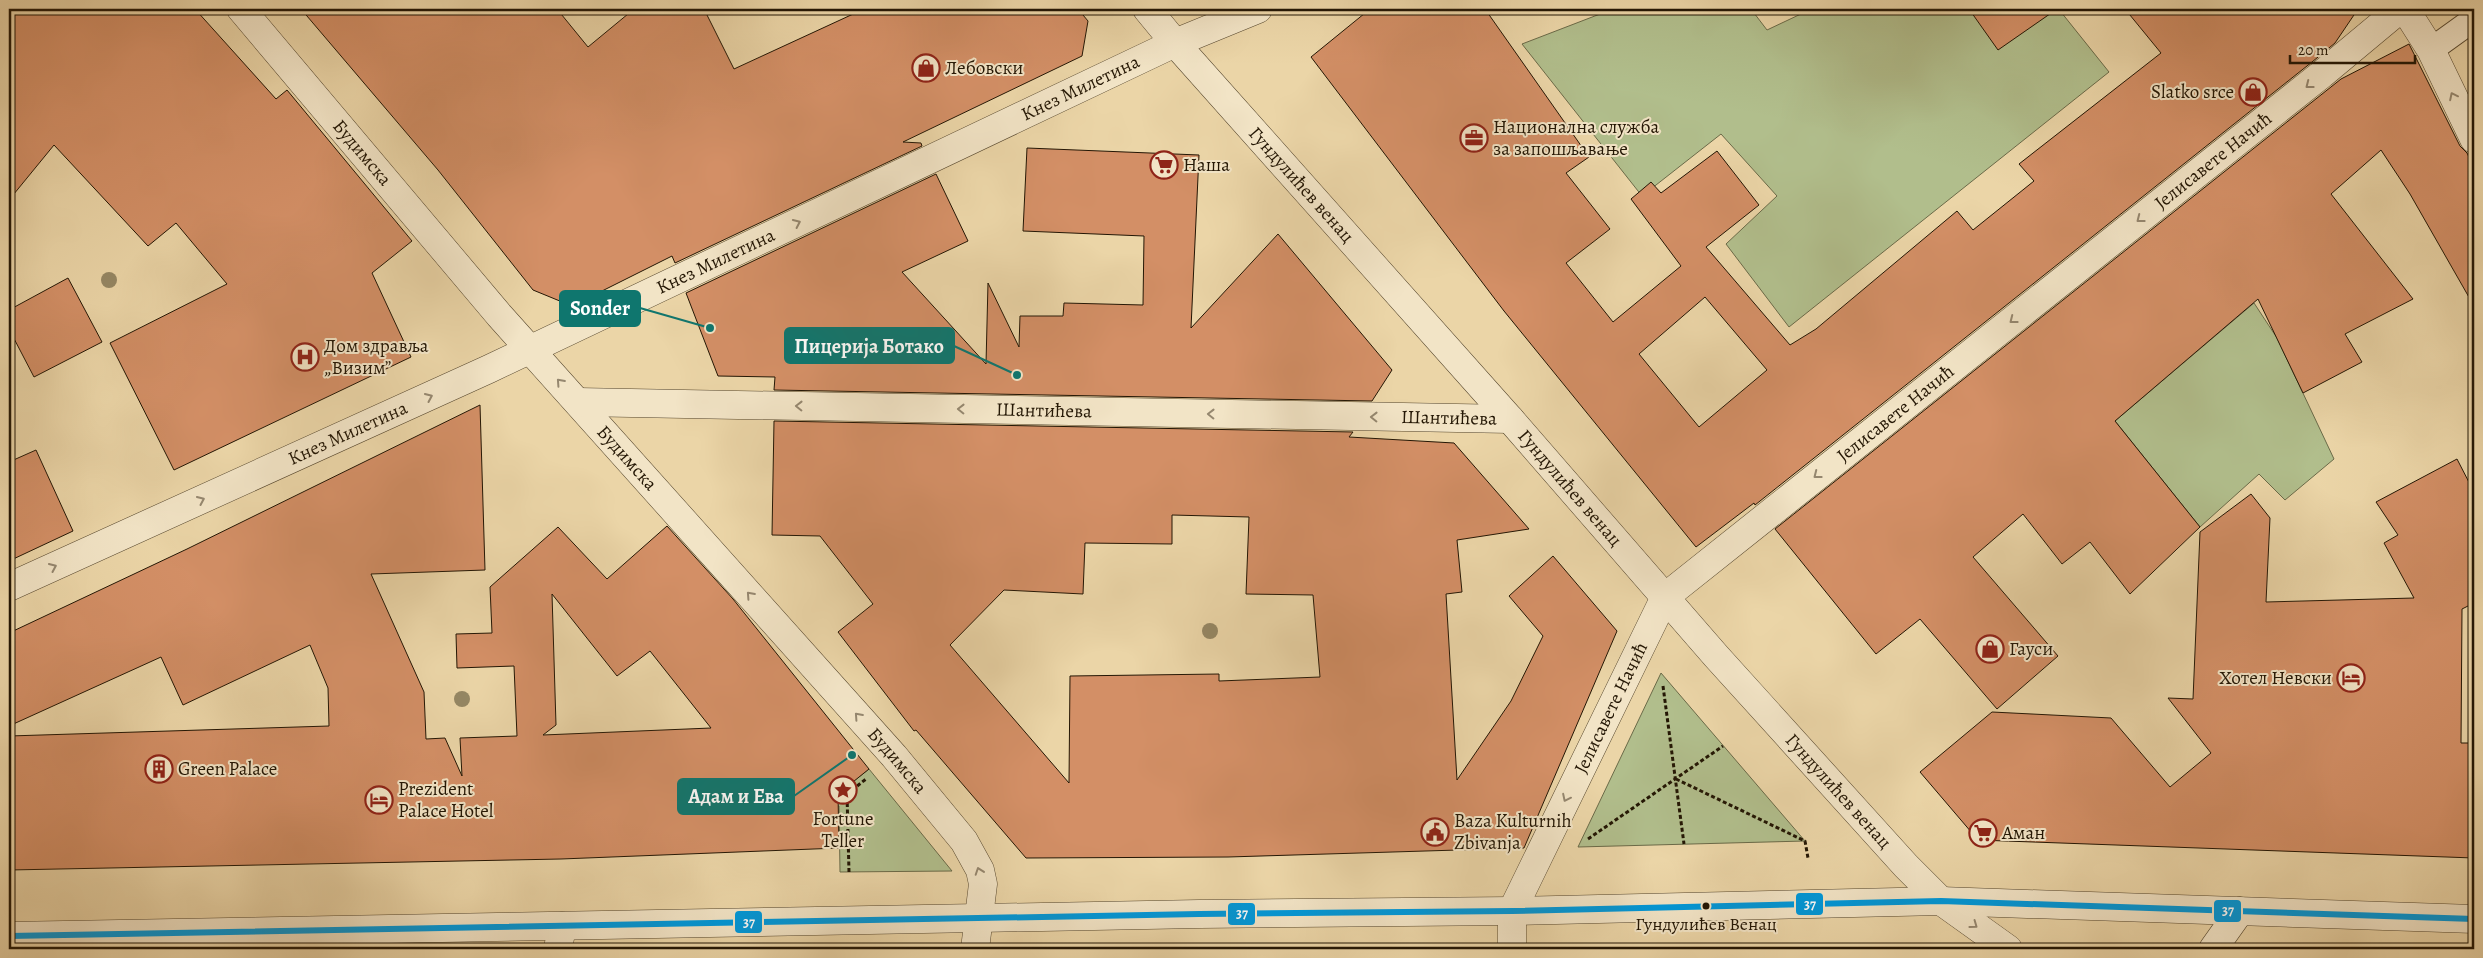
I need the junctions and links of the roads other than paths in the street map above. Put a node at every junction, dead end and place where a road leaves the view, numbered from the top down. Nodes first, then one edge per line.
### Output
1 (241, 9) edge
2 (1147, 9) edge
3 (1258, 9) edge
4 (2400, 9) edge
5 (2405, 9) edge
6 (2474, 19) edge
7 (1175, 43) junction
8 (2431, 50) junction
9 (2474, 139) edge
10 (531, 349) junction
11 (578, 402) junction
12 (1510, 419) junction
13 (9, 588) edge
14 (1665, 597) junction
15 (1941, 901) junction
16 (1512, 911) junction
17 (2240, 911) junction
18 (979, 918) junction
19 (2474, 919) edge
20 (9, 936) edge
21 (560, 937) edge
22 (975, 949) edge
23 (1512, 949) edge
24 (2008, 949) edge
25 (2213, 949) edge

1 - 10 street, Будимска
2 - 7 street, Гундулићев венац
3 - 7 street, Кнез Милетина
4 -> 14 street, Јелисавете Начић
5 - 8 street
6 - 8 lane
10 -> 7 street, Кнез Милетина
7 - 12 street, Гундулићев венац
9 -> 8 street
11 -> 10 street, Будимска
13 -> 10 street, Кнез Милетина
12 -> 11 street, Шантићева
18 -> 11 street, Будимска
12 - 14 street, Гундулићев венац
14 - 15 street, Гундулићев венац
14 -> 16 street, Јелисавете Начић
15 - 16 street
15 - 17 street
15 -> 24 street, Гундулићев венац
16 - 18 street
16 - 23 street
17 - 19 street
17 - 25 street
18 - 21 street
18 - 22 street, Будимска
20 - 21 street

